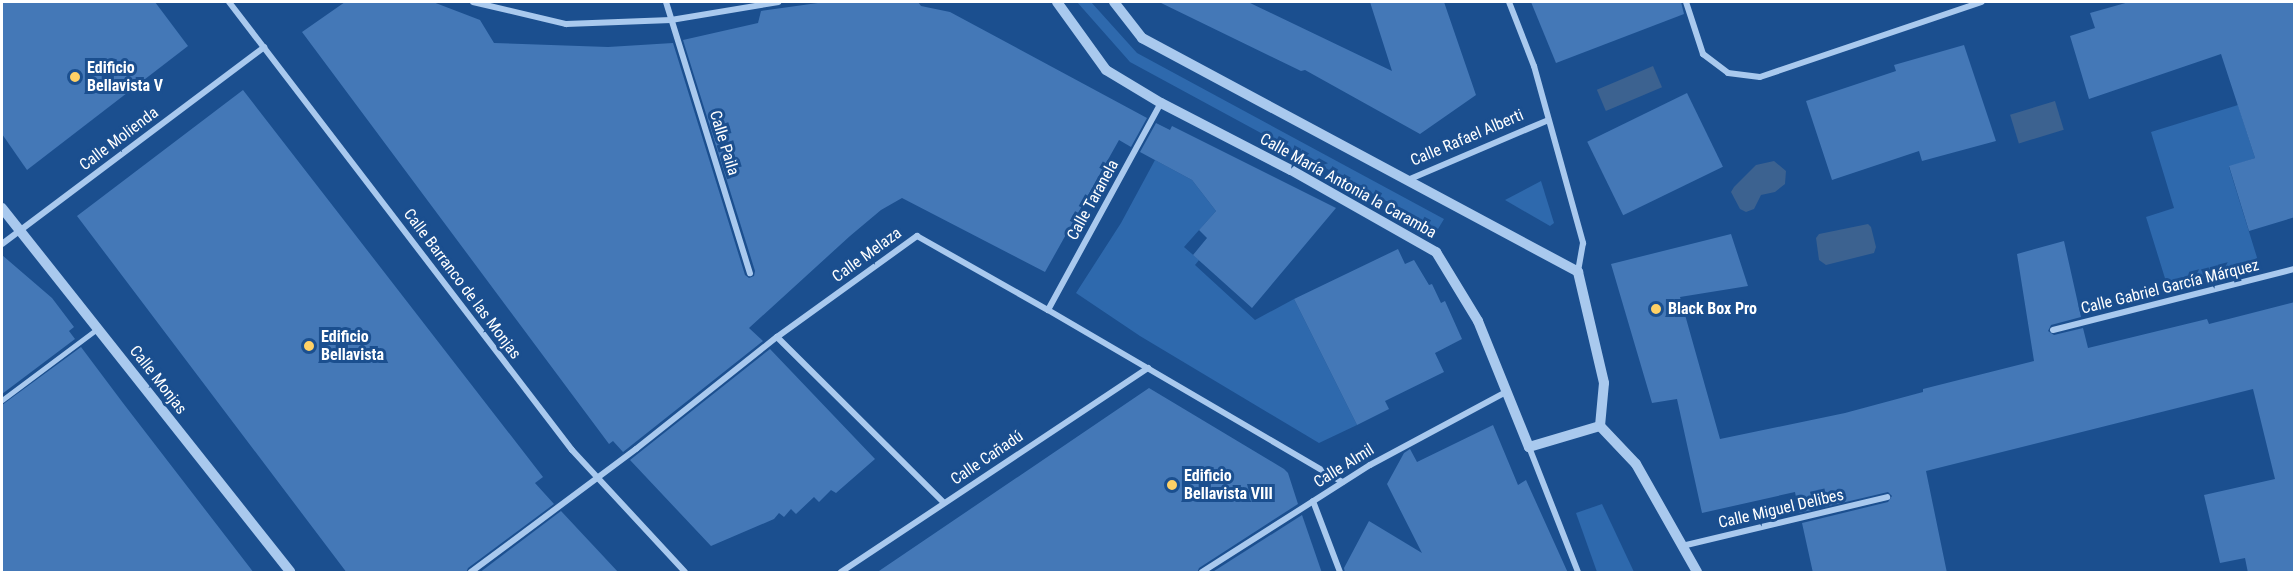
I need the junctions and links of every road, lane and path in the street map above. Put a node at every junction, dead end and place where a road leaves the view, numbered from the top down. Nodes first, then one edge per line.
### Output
1 (229, 2) edge
2 (473, 2) edge
3 (666, 2) edge
4 (778, 2) edge
5 (1057, 2) edge
6 (1114, 2) edge
7 (1509, 2) edge
8 (1686, 2) edge
9 (1982, 2) edge
10 (671, 20) junction
11 (264, 47) junction
12 (1161, 103) junction
13 (1548, 120) junction
14 (1410, 180) junction
15 (2, 208) edge
16 (18, 231) junction
17 (2, 244) edge
18 (2295, 269) edge
19 (1578, 272) junction
20 (750, 273) dead end
21 (1048, 310) junction
22 (98, 328) junction
23 (2053, 330) dead end
24 (777, 337) junction
25 (1148, 368) junction
26 (1506, 392) junction
27 (2, 400) edge
28 (1600, 426) junction
29 (1529, 447) junction
30 (596, 478) junction
31 (1342, 482) junction
32 (1887, 497) dead end
33 (1313, 501) junction
34 (944, 503) junction
35 (1682, 546) junction
36 (290, 573) edge
37 (471, 573) edge
38 (685, 573) edge
39 (842, 573) edge
40 (1202, 573) edge
41 (1340, 573) edge
42 (1578, 573) edge
43 (1697, 573) edge

1 - 11 street, Calle Barranco de las Monjas
2 - 10 street
3 - 10 street, Calle Paila
4 - 10 street
5 - 12 street, Calle María Antonia la Caramba
6 - 14 street, Calle María Antonia la Caramba
7 - 13 street
8 - 9 street
10 - 20 street, Calle Paila
11 - 16 street, Calle Molienda
11 - 30 street, Calle Barranco de las Monjas
12 - 21 street, Calle Taranela
12 - 26 street, Calle María Antonia la Caramba
13 - 14 street, Calle Rafael Alberti
13 - 19 street, Calle Rafael Alberti
14 - 19 street, Calle María Antonia la Caramba
15 - 16 street, Calle Monjas
16 - 17 street, Calle Molienda
16 - 22 street, Calle Monjas
18 - 23 street, Calle Gabriel García Márquez
19 - 28 street, Calle Rafael Alberti
21 - 24 street, Calle Melaza
21 - 25 street, Calle Melaza
22 - 27 street
22 - 36 street, Calle Monjas
24 - 30 street, Calle Melaza
24 - 34 street
25 - 31 street, Calle Melaza
25 - 34 street, Calle Cañadú
26 - 29 street, Calle María Antonia la Caramba
26 - 31 street, Calle Almil
28 - 29 street
28 - 35 street
29 - 42 street, Calle María Antonia la Caramba
30 - 37 street, Calle Melaza
30 - 38 street, Calle Barranco de las Monjas
31 - 33 street, Calle Almil
32 - 35 street, Calle Miguel Delibes
33 - 40 street, Calle Almil
33 - 41 street
34 - 39 street, Calle Cañadú
35 - 43 street

